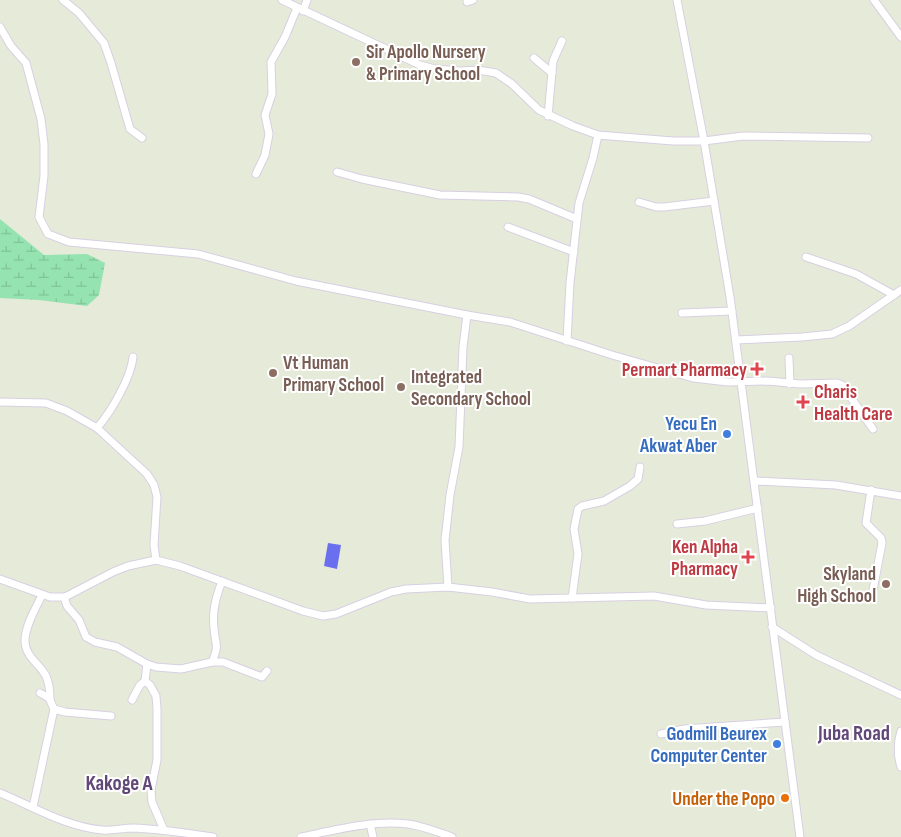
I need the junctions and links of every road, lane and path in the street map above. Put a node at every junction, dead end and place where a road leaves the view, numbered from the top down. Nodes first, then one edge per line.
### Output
1 (63, 0) edge
2 (282, 0) edge
3 (307, 0) edge
4 (677, 0) edge
5 (874, 0) edge
6 (300, 9) junction
7 (0, 27) edge
8 (901, 37) edge
9 (562, 42) dead end
10 (534, 58) dead end
11 (552, 73) junction
12 (548, 116) junction
13 (598, 135) junction
14 (142, 138) dead end
15 (868, 138) dead end
16 (704, 140) junction
17 (337, 172) dead end
18 (256, 174) dead end
19 (714, 201) junction
20 (638, 202) dead end
21 (578, 219) junction
22 (508, 227) dead end
23 (574, 252) junction
24 (806, 257) dead end
25 (901, 290) edge
26 (894, 295) junction
27 (732, 311) junction
28 (682, 313) dead end
29 (467, 315) junction
30 (736, 340) junction
31 (567, 341) junction
32 (133, 357) dead end
33 (789, 358) dead end
34 (742, 382) junction
35 (790, 384) junction
36 (0, 402) edge
37 (97, 428) junction
38 (873, 429) dead end
39 (640, 466) dead end
40 (755, 481) junction
41 (871, 490) junction
42 (901, 496) edge
43 (758, 508) junction
44 (677, 524) dead end
45 (156, 560) junction
46 (0, 579) edge
47 (222, 582) junction
48 (448, 587) junction
49 (873, 590) dead end
50 (42, 595) junction
51 (64, 597) junction
52 (572, 598) junction
53 (771, 608) junction
54 (772, 627) junction
55 (218, 650) junction
56 (212, 662) junction
57 (224, 662) junction
58 (148, 664) junction
59 (267, 671) dead end
60 (145, 681) junction
61 (40, 693) dead end
62 (901, 694) edge
63 (50, 700) junction
64 (132, 700) dead end
65 (54, 709) junction
66 (111, 716) dead end
67 (785, 722) junction
68 (901, 731) edge
69 (660, 734) dead end
70 (901, 767) edge
71 (0, 793) edge
72 (32, 807) junction
73 (370, 824) junction
74 (164, 830) junction
75 (103, 834) edge
76 (213, 837) edge
77 (300, 837) edge
78 (372, 837) edge
79 (452, 837) edge
80 (800, 837) edge

1 - 14 street
2 - 6 street
3 - 6 street
4 - 16 street
5 - 8 street
6 - 12 street
6 - 18 street
7 - 29 street
9 - 11 street
10 - 11 street
11 - 12 street
12 - 13 street
13 - 16 street
13 - 21 street
15 - 16 street
16 - 19 street
17 - 21 street
19 - 20 street
19 - 27 street
21 - 23 street
22 - 23 street
23 - 31 street
24 - 26 street
25 - 26 street
26 - 30 street
27 - 28 street
27 - 30 street
29 - 31 street
29 - 48 street
30 - 34 street
31 - 34 street
32 - 37 street
33 - 35 street
34 - 35 street
34 - 40 street
35 - 38 street
36 - 37 street
37 - 45 street
39 - 52 street
40 - 41 street
40 - 43 street
41 - 42 street
41 - 49 street
43 - 44 street
43 - 53 street
45 - 47 street
45 - 51 street
46 - 50 street
47 - 48 street
47 - 55 street
48 - 52 street
50 - 51 street
50 - 63 street
51 - 58 street
52 - 53 street
53 - 54 street
54 - 62 street
54 - 67 street
55 - 56 street
55 - 57 street
56 - 57 street
56 - 58 street
57 - 59 street
58 - 60 street
60 - 64 street
60 - 74 street
61 - 63 street
63 - 65 street
65 - 66 street
65 - 72 street
67 - 69 street
67 - 80 street
68 - 70 street
71 - 72 street
72 - 75 street
73 - 77 street
73 - 78 street
73 - 79 street
74 - 75 street
74 - 76 street

